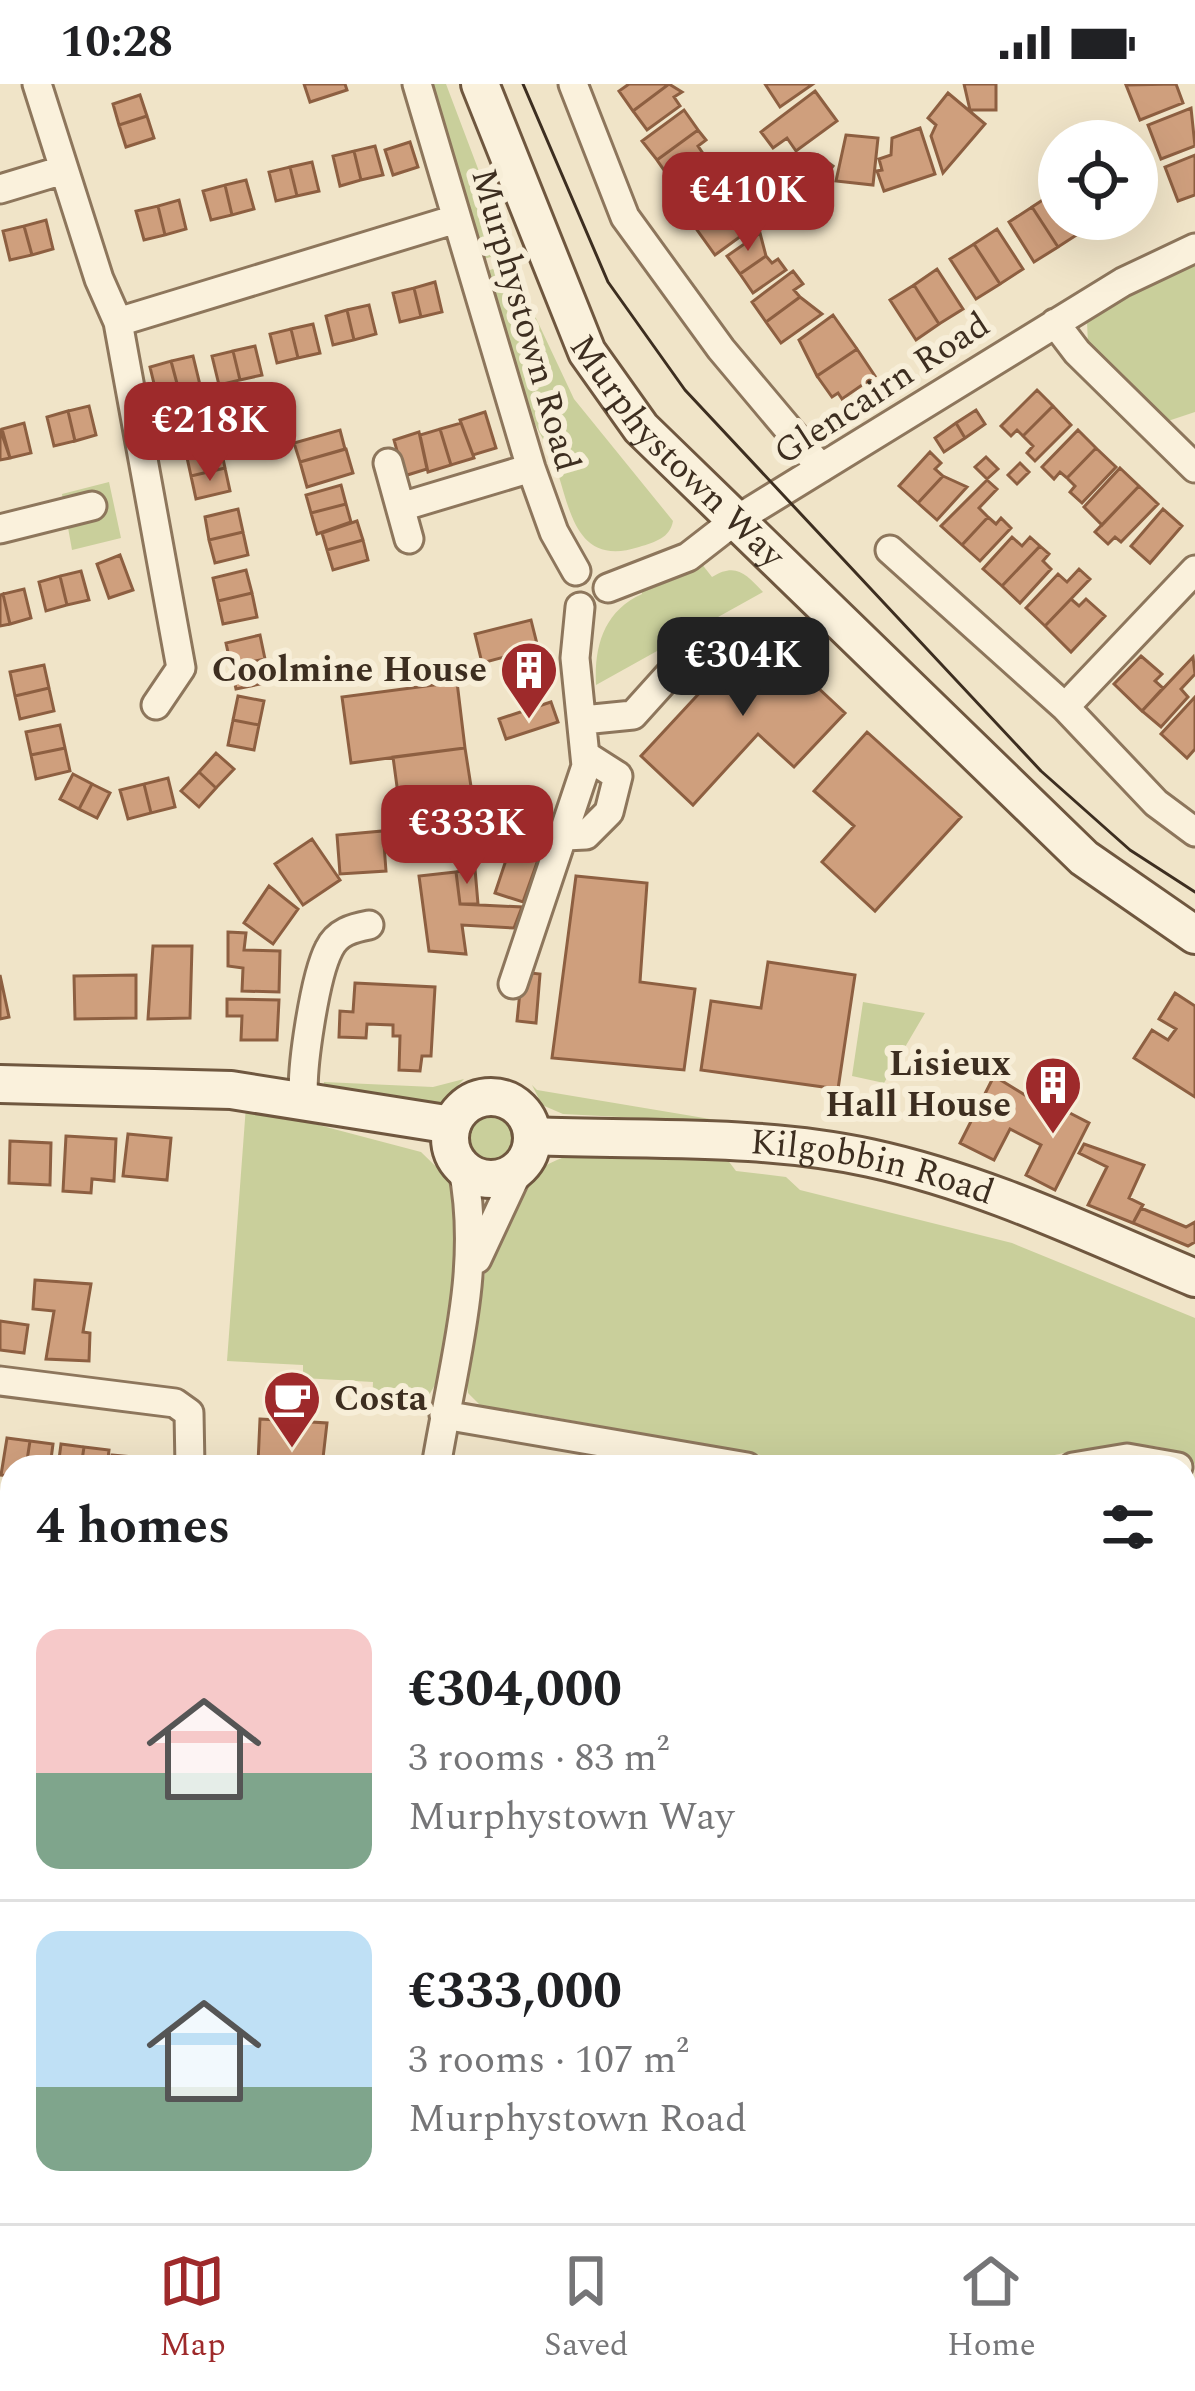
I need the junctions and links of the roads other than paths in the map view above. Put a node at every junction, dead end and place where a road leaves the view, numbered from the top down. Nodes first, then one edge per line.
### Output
1 (37, 84) edge
2 (418, 84) edge
3 (480, 84) edge
4 (573, 84) edge
5 (63, 170) junction
6 (0, 189) edge
7 (455, 219) junction
8 (1195, 248) edge
9 (118, 322) junction
10 (1054, 322) junction
11 (1184, 438) edge
12 (388, 463) dead end
13 (531, 468) junction
14 (821, 468) junction
15 (1195, 468) edge
16 (92, 506) dead end
17 (401, 507) junction
18 (733, 522) junction
19 (0, 529) edge
20 (410, 539) dead end
21 (890, 550) dead end
22 (1195, 570) edge
23 (576, 571) junction
24 (608, 588) junction
25 (580, 607) junction
26 (714, 650) dead end
27 (156, 705) dead end
28 (1065, 707) junction
29 (583, 720) junction
30 (1195, 832) edge
31 (369, 925) dead end
32 (1195, 934) edge
33 (513, 984) dead end
34 (0, 1084) edge
35 (304, 1102) junction
36 (452, 1126) junction
37 (526, 1153) junction
38 (463, 1169) junction
39 (471, 1274) junction
40 (1195, 1277) edge
41 (0, 1381) edge
42 (444, 1414) junction
43 (190, 1455) edge
44 (438, 1455) edge
45 (659, 1455) edge

1 - 5 street
2 - 7 street, Murphystown Road
3 - 18 street, Murphystown Way
4 - 14 street
5 - 6 street
5 - 9 street
7 - 9 street
7 - 13 street, Murphystown Road
8 - 10 street, Glencairn Road
9 - 27 street
10 - 11 street
10 - 14 street, Glencairn Road
11 - 15 street
12 - 17 street
13 - 17 street
13 - 23 street, Murphystown Road
14 - 18 street, Glencairn Road
16 - 19 street
17 - 20 street
18 - 24 street, Glencairn Road
18 - 32 street, Murphystown Way
21 - 28 street
22 - 28 street
23 - 24 street
23 - 25 street
24 - 25 street
25 - 29 street
26 - 29 street
28 - 30 street
29 - 33 street
31 - 35 street
34 - 35 street
35 - 36 street
36 - 37 street
36 - 38 street
37 - 38 street
37 - 39 street
37 - 40 street, Kilgobbin Road
38 - 39 street
39 - 42 street
41 - 43 street
42 - 44 street
42 - 45 street

